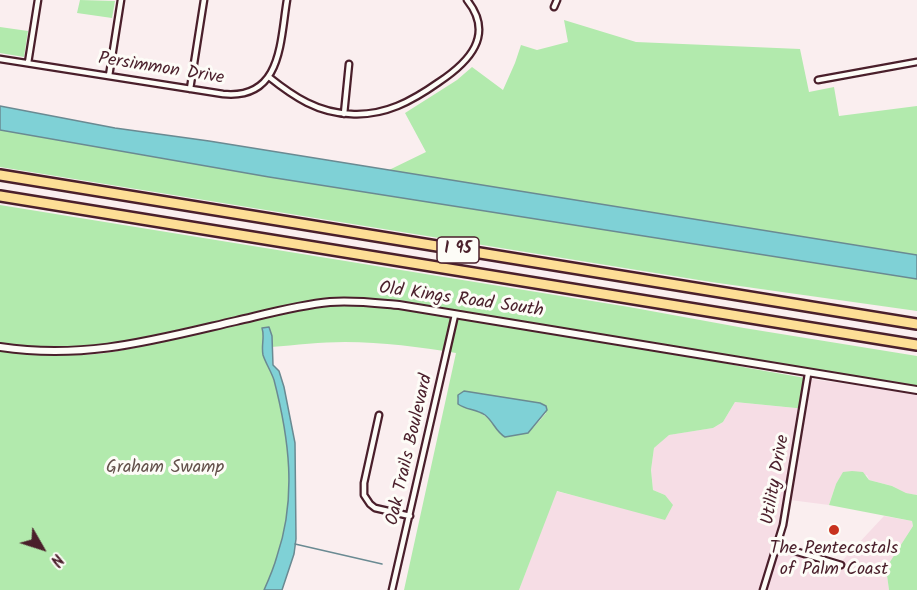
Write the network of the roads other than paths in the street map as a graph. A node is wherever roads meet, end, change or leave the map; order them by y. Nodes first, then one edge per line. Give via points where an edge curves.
1 (38, 0) edge
2 (121, 0) edge
3 (204, 0) edge
4 (287, 0) edge
5 (467, 0) edge
6 (557, 0) edge
7 (554, 7) dead end
8 (0, 59) edge
9 (917, 62) edge
10 (28, 63) junction
11 (349, 64) dead end
12 (109, 76) junction
13 (269, 77) junction
14 (818, 80) dead end
15 (190, 89) junction
16 (344, 114) junction
17 (0, 175) edge
18 (0, 196) edge
19 (455, 315) junction
20 (917, 324) edge
21 (917, 345) edge
22 (0, 347) edge
23 (808, 374) junction
24 (917, 390) edge
25 (379, 415) dead end
26 (410, 516) junction
27 (778, 546) junction
28 (841, 565) dead end
29 (392, 590) edge
30 (763, 590) edge

1 - 10 street
2 - 12 street
3 - 15 street
4 - 13 street via 277,59
5 - 16 street via 477,18 478,33 463,65 405,104 374,113
6 - 7 street
8 - 10 street, Persimmon Drive
9 - 14 street
10 - 12 street, Persimmon Drive
11 - 16 street
12 - 15 street, Persimmon Drive
13 - 15 street, Persimmon Drive via 257,88 240,94
13 - 16 street via 306,103
17 - 20 highway, I 95
18 - 21 highway, I 95
19 - 22 street, Old Kings Road South via 399,305 329,302 102,350 51,352
19 - 23 street, Old Kings Road South
19 - 26 street, Oak Trails Boulevard
23 - 24 street, Old Kings Road South
23 - 27 street, Utility Drive
25 - 26 street via 364,495 375,508
26 - 29 street, Oak Trails Boulevard
27 - 28 street
27 - 30 street, Utility Drive

